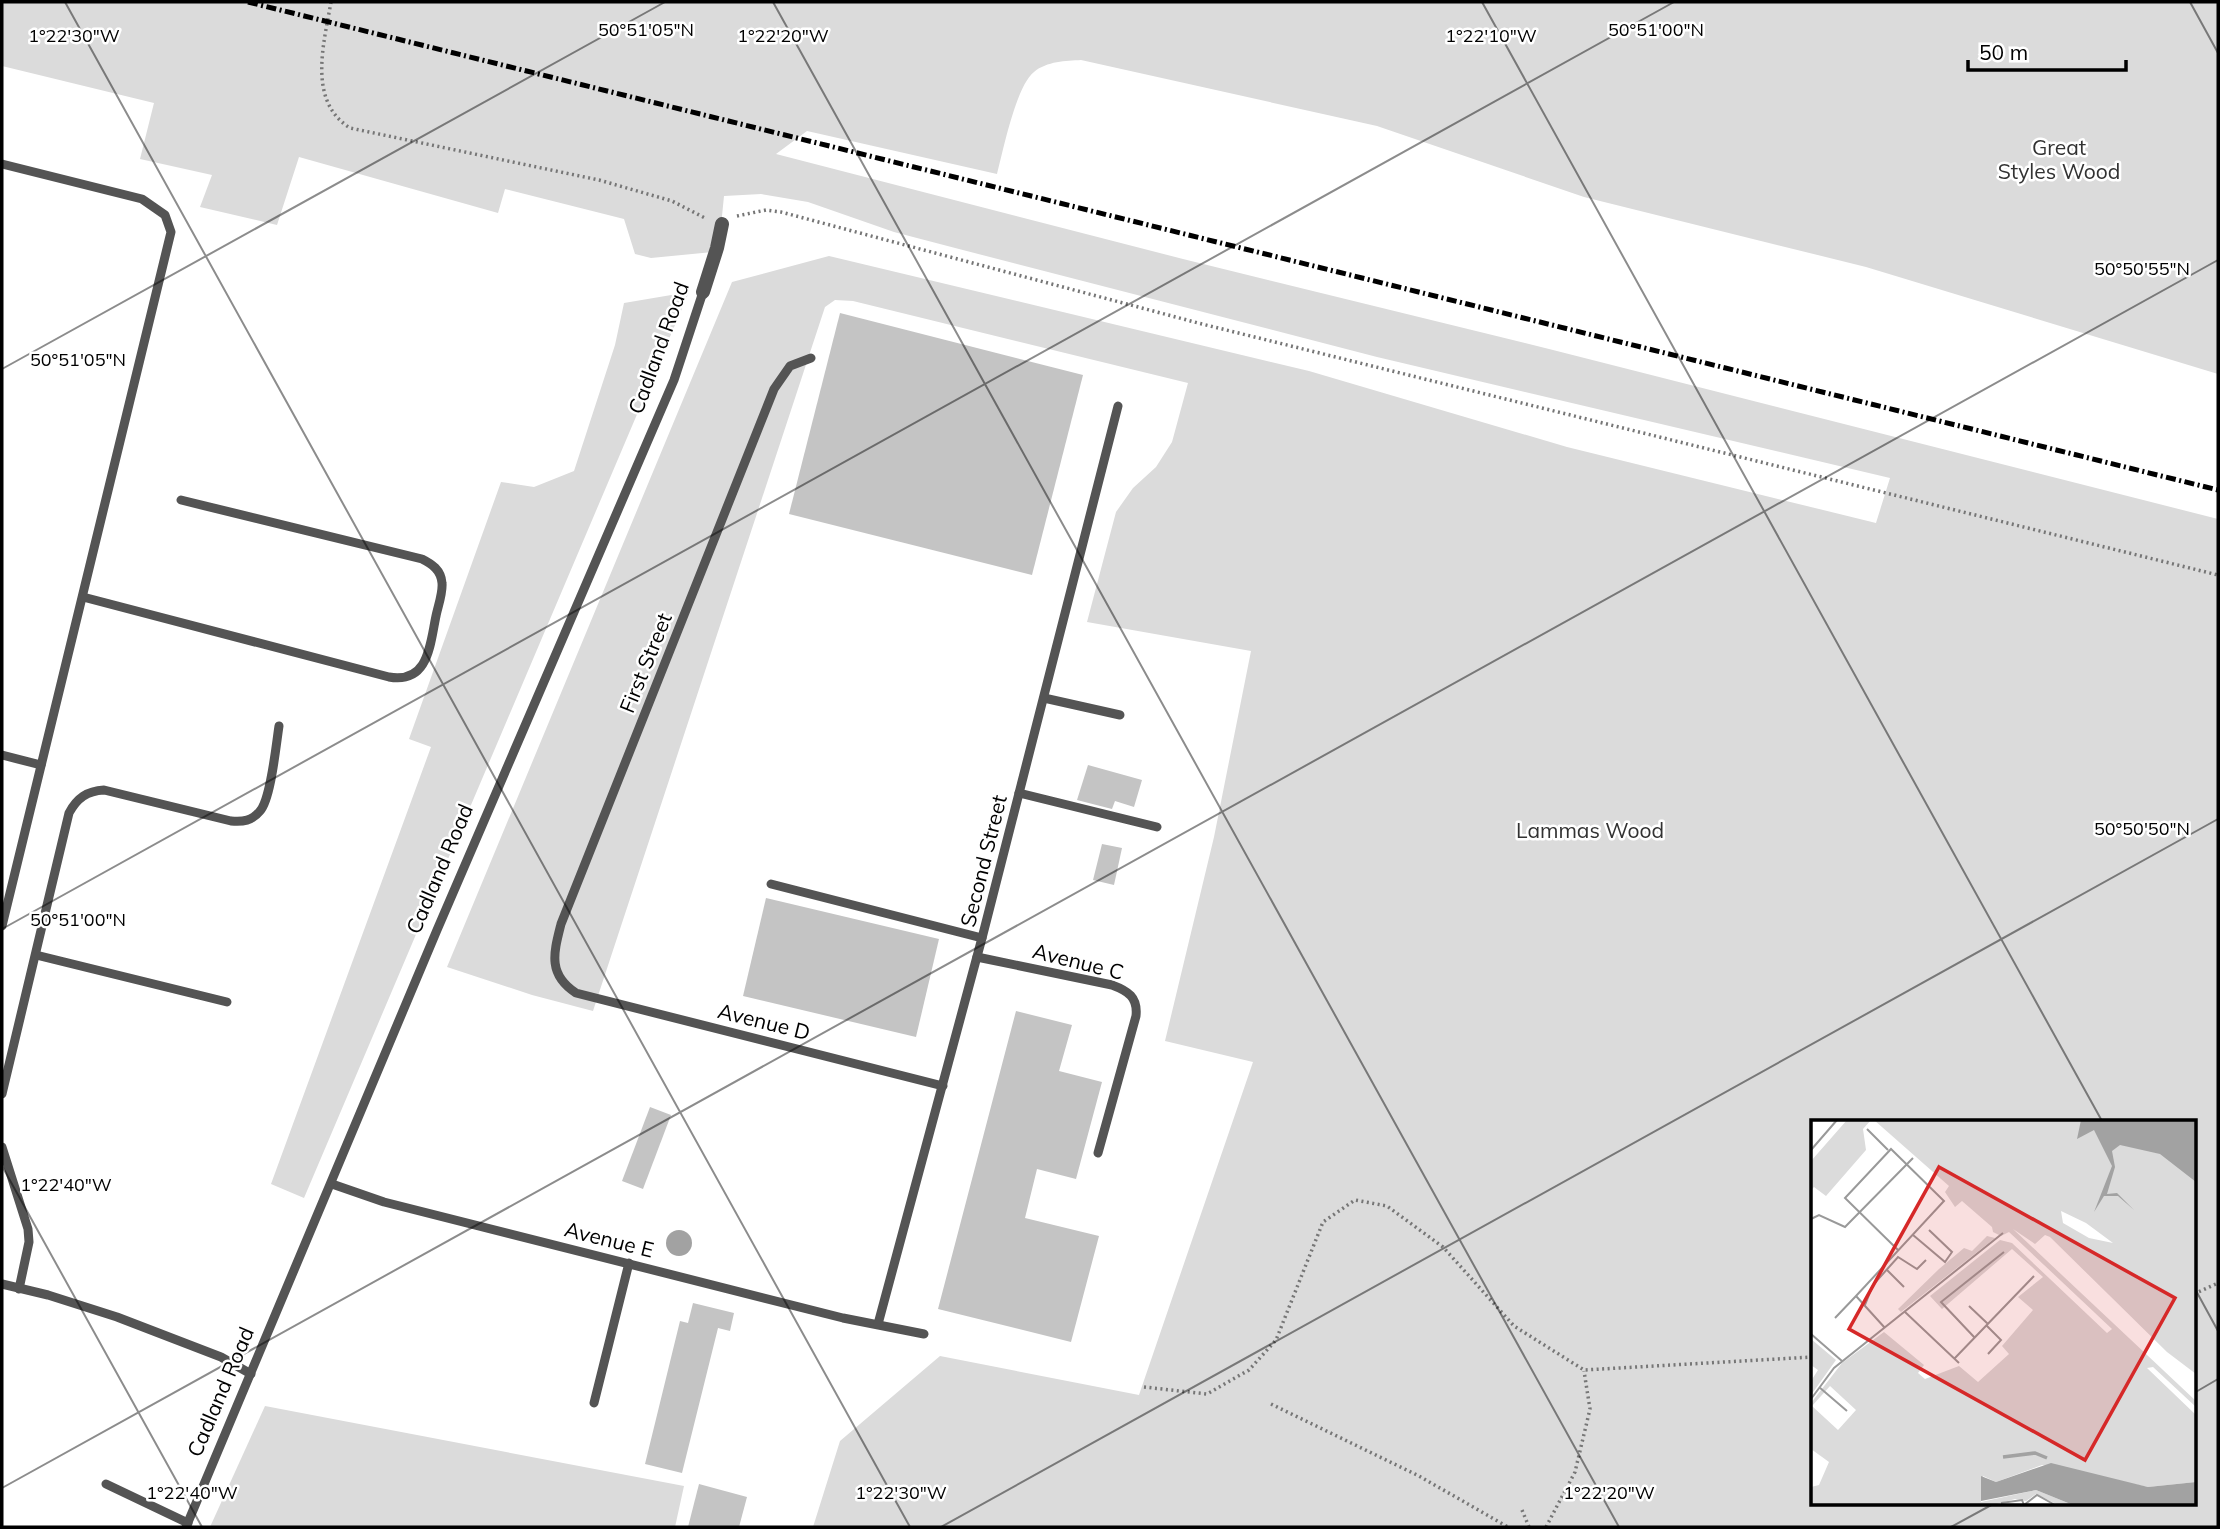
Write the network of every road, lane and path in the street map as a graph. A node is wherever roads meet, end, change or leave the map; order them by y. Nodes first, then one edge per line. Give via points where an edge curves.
1 (331, 2) edge
2 (2, 164) edge
3 (722, 224) junction
4 (703, 292) joint
5 (811, 358) dead end
6 (1118, 406) dead end
7 (181, 500) dead end
8 (2218, 575) edge
9 (83, 597) junction
10 (1044, 698) junction
11 (1120, 715) dead end
12 (279, 726) dead end
13 (2, 755) edge
14 (41, 765) junction
15 (1019, 793) junction
16 (1157, 827) dead end
17 (771, 884) dead end
18 (2, 926) edge
19 (982, 938) junction
20 (36, 955) junction
21 (977, 957) junction
22 (576, 992) joint
23 (227, 1002) dead end
24 (943, 1086) junction
25 (2, 1094) edge
26 (2, 1147) edge
27 (1098, 1153) dead end
28 (332, 1184) junction
29 (629, 1264) junction
30 (2218, 1283) edge
31 (2, 1284) edge
32 (19, 1289) junction
33 (2196, 1292) edge
34 (878, 1324) junction
35 (924, 1334) dead end
36 (1811, 1356) edge
37 (1584, 1370) junction
38 (251, 1374) junction
39 (1144, 1387) dead end
40 (594, 1403) dead end
41 (1271, 1404) dead end
42 (106, 1484) dead end
43 (1522, 1510) dead end
44 (187, 1525) edge
45 (1508, 1527) edge
46 (1529, 1527) edge
47 (1546, 1527) edge

1 - 3 path via 322,80 339,121 350,128 599,180 672,201
2 - 9 lane via 142,198 170,224 170,241
3 - 4 street, Cadland Road
3 - 8 path via 750,211 781,212 1202,324
4 - 28 lane, Cadland Road via 674,380
5 - 22 lane, First Street via 790,366 774,389 561,924 553,955 555,966 567,987
6 - 10 lane, Second Street
7 - 9 lane via 431,564 440,575 442,590 426,660 415,673 397,679
9 - 14 lane
10 - 11 lane
10 - 15 lane, Second Street
12 - 20 lane via 265,804 242,822 104,790 79,798 69,813
13 - 14 lane
14 - 18 lane
15 - 16 lane
15 - 19 lane, Second Street
17 - 19 lane
19 - 21 lane, Second Street
20 - 23 lane
20 - 25 lane
21 - 24 lane, Second Street
21 - 27 lane, Avenue C via 1112,985 1135,1000 1136,1016
22 - 24 lane, Avenue D
24 - 34 lane, Second Street
26 - 32 lane via 28,1229
28 - 29 lane, Avenue E via 384,1202
28 - 38 lane, Cadland Road
29 - 34 lane, Avenue E
29 - 40 lane
30 - 33 path
31 - 32 lane
32 - 38 lane via 85,1306 221,1357
34 - 35 lane, Avenue E
36 - 37 path
37 - 39 path via 1514,1326 1443,1247 1387,1206 1355,1200 1322,1222 1276,1340 1249,1370 1207,1394
37 - 47 path via 1591,1409 1575,1472
38 - 44 lane, Cadland Road
41 - 45 path via 1419,1476
42 - 44 lane
43 - 46 path

